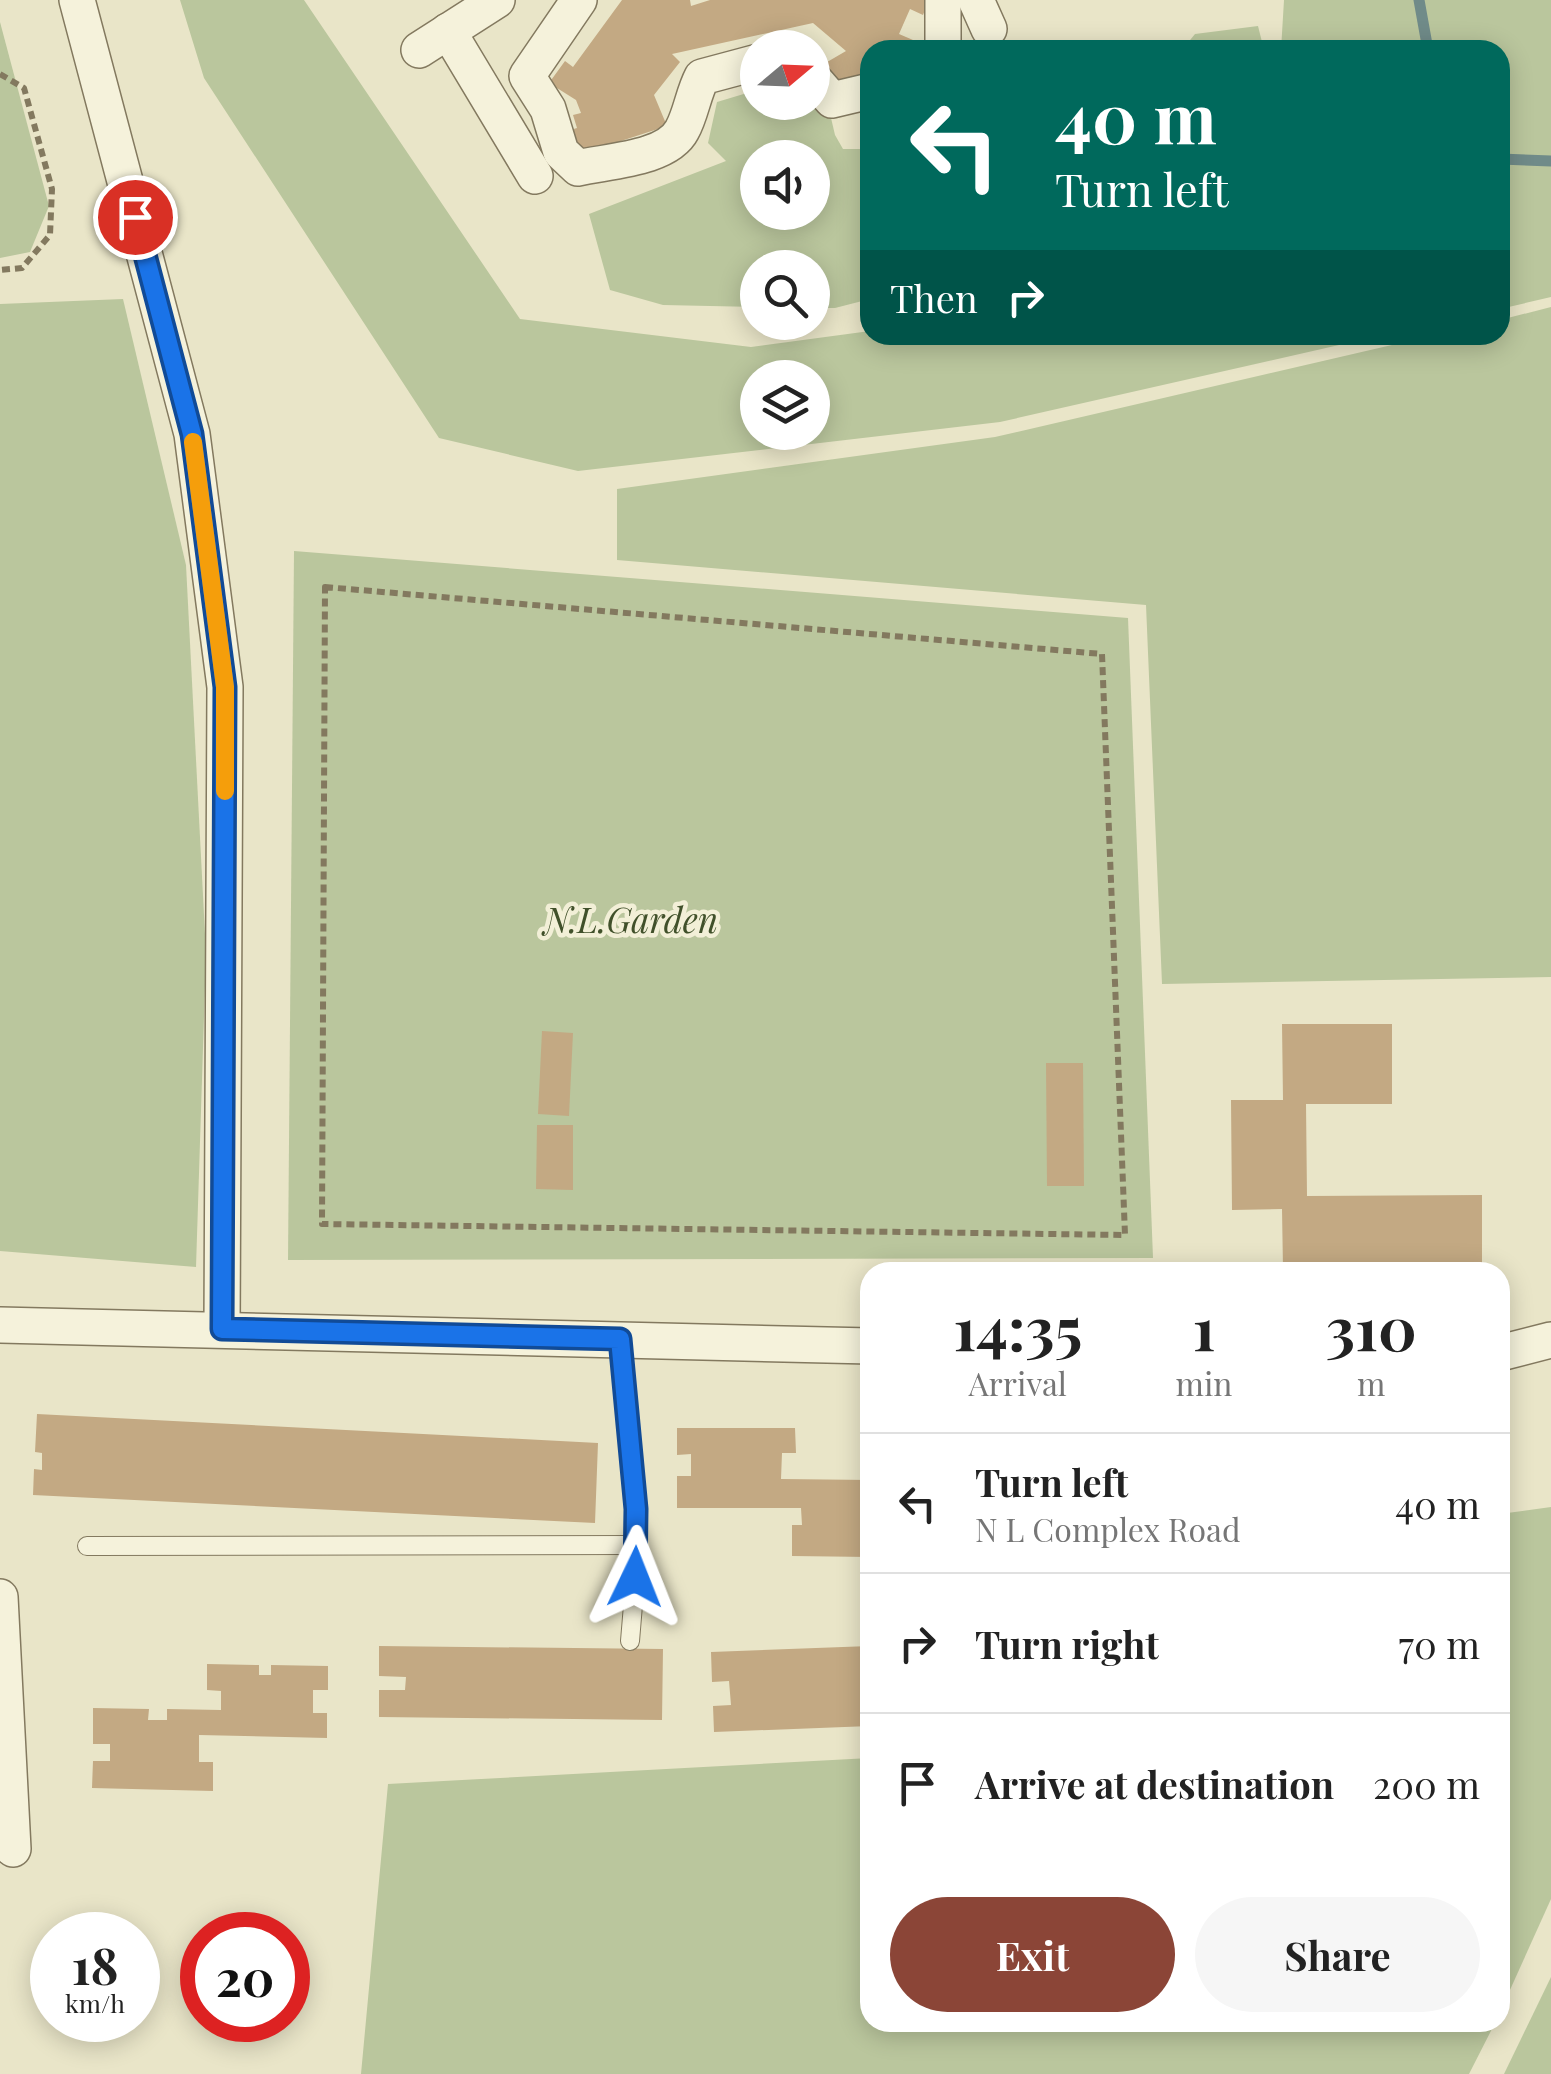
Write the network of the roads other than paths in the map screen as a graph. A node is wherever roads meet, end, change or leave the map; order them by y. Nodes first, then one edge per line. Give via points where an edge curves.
1 (78, 0) edge
2 (498, 0) edge
3 (579, 0) edge
4 (943, 0) edge
5 (943, 40) edge
6 (740, 67) edge
7 (860, 93) edge
8 (830, 98) edge
9 (535, 176) dead end
10 (0, 1325) edge
11 (222, 1329) junction
12 (620, 1339) junction
13 (1551, 1340) edge
14 (860, 1346) edge
15 (1510, 1350) edge
16 (638, 1544) junction
17 (87, 1546) dead end
18 (0, 1597) edge
19 (630, 1641) dead end
20 (13, 1849) dead end

1 - 11 street via 192,434 225,687
2 - 9 street via 434,41
3 - 6 street via 527,76 548,109 562,152 578,168 666,147 682,130 702,77
4 - 5 street
7 - 8 street
10 - 11 street
11 - 12 street
12 - 14 street
12 - 16 lane
13 - 15 street
16 - 17 lane
16 - 19 lane
18 - 20 street

